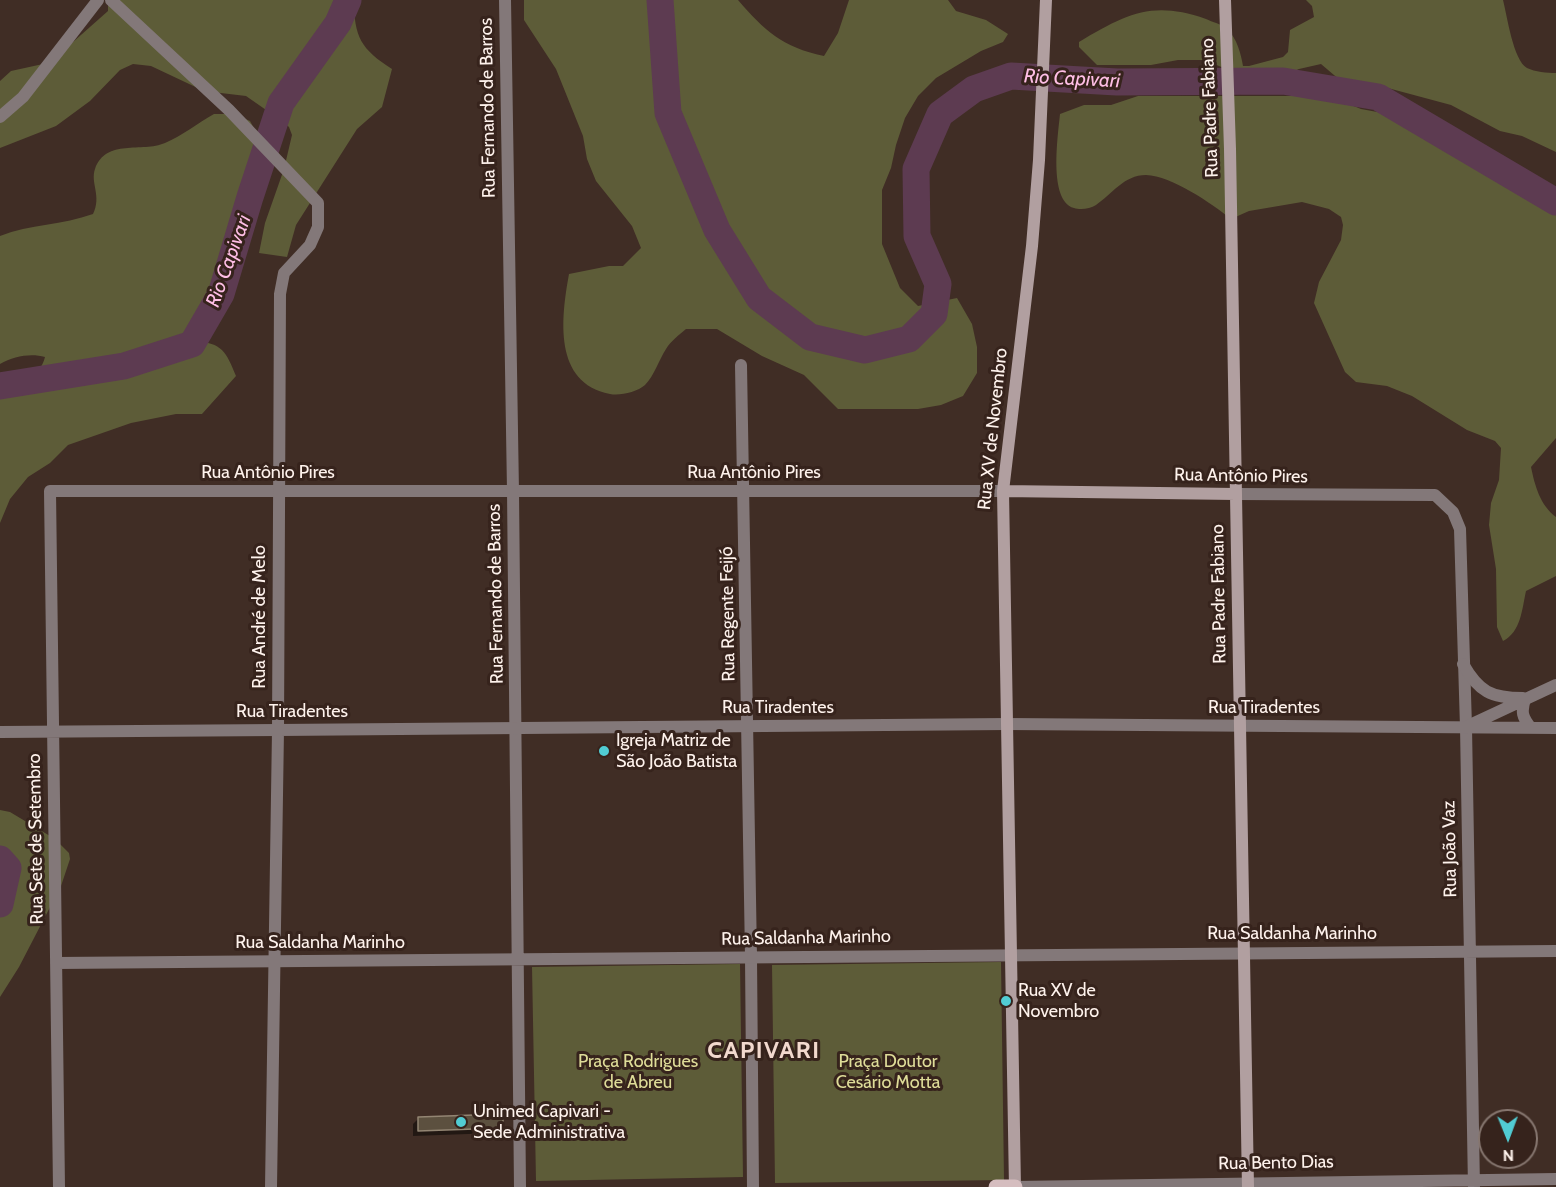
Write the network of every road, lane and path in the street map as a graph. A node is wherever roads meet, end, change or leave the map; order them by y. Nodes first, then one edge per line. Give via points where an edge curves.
1 (98, 0) edge
2 (111, 0) edge
3 (505, 0) edge
4 (1046, 0) edge
5 (1225, 0) edge
6 (0, 117) edge
7 (741, 365) dead end
8 (50, 491) joint
9 (279, 491) junction
10 (513, 491) junction
11 (744, 491) junction
12 (1003, 491) junction
13 (1236, 494) junction
14 (1453, 512) joint
15 (1463, 664) junction
16 (1556, 685) edge
17 (1526, 699) junction
18 (1007, 724) junction
19 (747, 726) junction
20 (1240, 726) junction
21 (1466, 727) junction
22 (515, 728) junction
23 (1531, 728) junction
24 (1556, 728) edge
25 (278, 730) junction
26 (53, 731) junction
27 (0, 732) edge
28 (1470, 951) junction
29 (1556, 951) edge
30 (1244, 952) junction
31 (1011, 954) junction
32 (751, 957) junction
33 (518, 959) junction
34 (274, 961) junction
35 (56, 963) junction
36 (1556, 1179) edge
37 (1474, 1184) edge
38 (1248, 1185) edge
39 (59, 1187) edge
40 (271, 1187) edge
41 (520, 1187) edge
42 (753, 1187) edge
43 (996, 1187) edge
44 (1016, 1187) edge

1 - 6 street via 23,97
2 - 9 street, Rua André de Melo via 229,110 318,203 318,227 310,245 284,273 280,294
3 - 10 street, Rua Fernando de Barros
4 - 12 main road, Rua XV de Novembro via 1032,246
5 - 13 main road, Rua Padre Fabiano
7 - 11 street, Rua Regente Feijó
8 - 9 street, Rua Antônio Pires
8 - 26 street, Rua Sete de Setembro
9 - 10 street, Rua Antônio Pires
9 - 25 street, Rua André de Melo
10 - 11 street, Rua Antônio Pires
10 - 22 street, Rua Fernando de Barros
11 - 12 street, Rua Antônio Pires
11 - 19 street, Rua Regente Feijó
12 - 13 main road, Rua Antônio Pires
12 - 18 main road, Rua XV de Novembro
13 - 14 street, Rua Antônio Pires via 1435,495
13 - 20 main road, Rua Padre Fabiano
14 - 15 street, Rua João Vaz via 1460,529
15 - 17 street via 1484,692
15 - 21 street, Rua João Vaz
16 - 17 street
17 - 21 street
17 - 23 street via 1522,711
18 - 19 street, Rua Tiradentes
18 - 20 street, Rua Tiradentes
18 - 31 main road, Rua XV de Novembro
19 - 22 street, Rua Tiradentes
19 - 32 street, Rua Regente Feijó
20 - 21 street, Rua Tiradentes
20 - 30 main road, Rua Padre Fabiano
21 - 23 street, Rua Tiradentes
21 - 28 street, Rua João Vaz
22 - 25 street, Rua Tiradentes
22 - 33 street, Rua Fernando de Barros
23 - 24 street, Rua Tiradentes
25 - 26 street, Rua Tiradentes
25 - 34 street, Rua André de Melo
26 - 27 street, Rua Tiradentes
26 - 35 street, Rua Sete de Setembro
28 - 29 street, Rua Saldanha Marinho
28 - 30 street, Rua Saldanha Marinho
28 - 37 street, Rua João Vaz
30 - 31 street, Rua Saldanha Marinho
30 - 38 main road, Rua Padre Fabiano
31 - 32 street, Rua Saldanha Marinho
31 - 44 main road, Rua XV de Novembro
32 - 33 street, Rua Saldanha Marinho
32 - 42 street, Rua Regente Feijó
33 - 34 street, Rua Saldanha Marinho
33 - 41 street, Rua Fernando de Barros
34 - 35 street, Rua Saldanha Marinho
34 - 40 street, Rua André de Melo
35 - 39 street, Rua Sete de Setembro
36 - 37 street, Rua Bento Dias
37 - 38 street, Rua Bento Dias
38 - 44 street, Rua Bento Dias
43 - 44 main road, Rua Bento Dias

